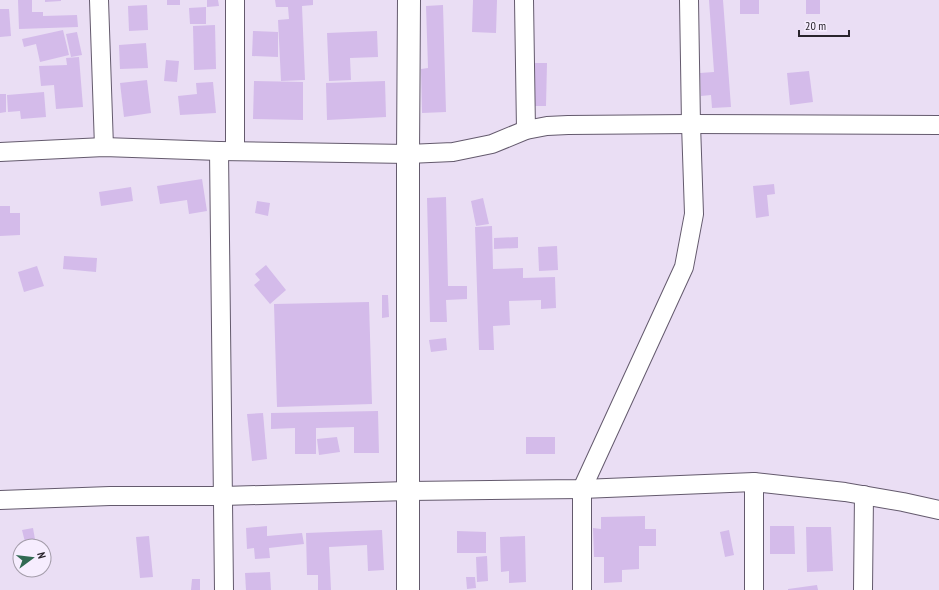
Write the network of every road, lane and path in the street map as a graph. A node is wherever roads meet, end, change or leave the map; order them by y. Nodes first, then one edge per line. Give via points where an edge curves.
1 (99, 0) edge
2 (235, 0) edge
3 (409, 0) edge
4 (524, 0) edge
5 (689, 0) edge
6 (691, 124) junction
7 (939, 125) edge
8 (526, 130) junction
9 (104, 147) junction
10 (227, 151) junction
11 (0, 152) edge
12 (408, 154) junction
13 (754, 482) junction
14 (582, 489) junction
15 (409, 491) junction
16 (222, 496) junction
17 (864, 496) junction
18 (0, 500) edge
19 (939, 510) edge
20 (224, 590) edge
21 (408, 590) edge
22 (582, 590) edge
23 (754, 590) edge
24 (863, 590) edge

1 - 9 street
2 - 10 street
3 - 12 street
4 - 8 street
5 - 6 street
6 - 7 street
6 - 8 street via 568,125
6 - 14 street via 694,214 684,267
8 - 12 street via 492,144 453,152
9 - 10 street
9 - 11 street
10 - 12 street
10 - 16 street
12 - 15 street
13 - 14 street
13 - 17 street
13 - 23 street
14 - 15 street
14 - 22 street
15 - 16 street
15 - 21 street
16 - 18 street via 110,496
16 - 20 street
17 - 19 street
17 - 24 street

